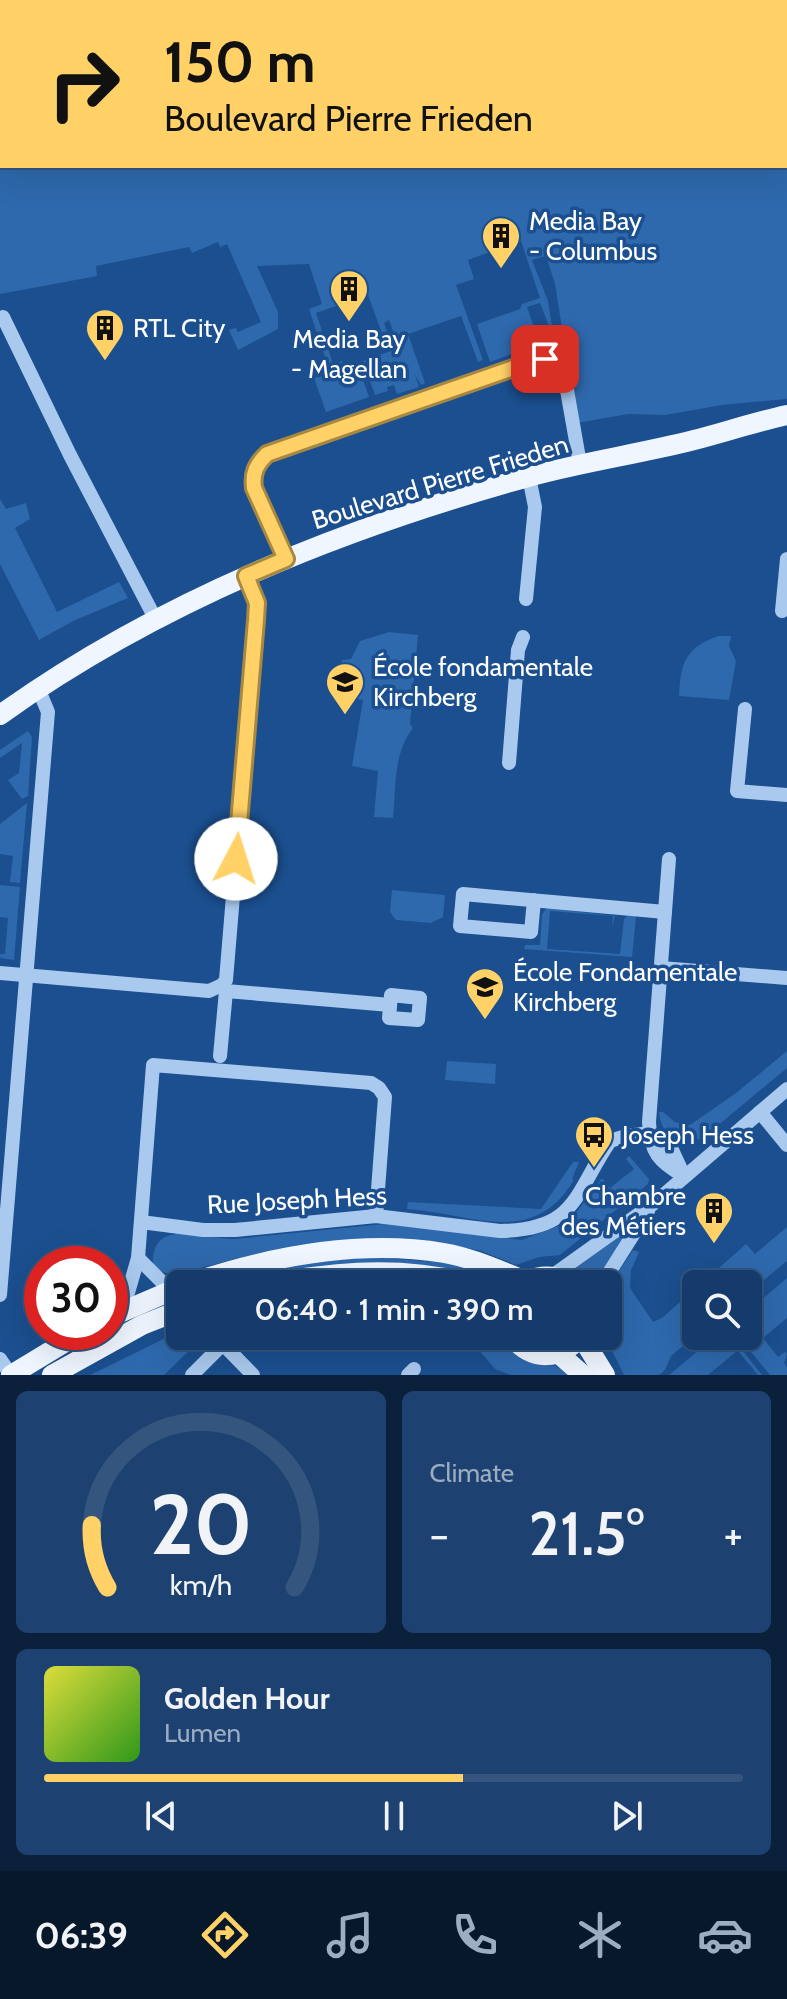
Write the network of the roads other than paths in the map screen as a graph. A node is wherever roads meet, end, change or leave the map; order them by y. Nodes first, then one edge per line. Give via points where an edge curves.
1 (3, 317) dead end
2 (787, 415) edge
3 (580, 464) junction
4 (529, 477) junction
5 (286, 559) junction
6 (787, 559) edge
7 (246, 576) junction
8 (526, 599) dead end
9 (782, 611) dead end
10 (156, 620) junction
11 (523, 637) dead end
12 (38, 688) junction
13 (745, 709) dead end
14 (0, 715) edge
15 (509, 763) dead end
16 (787, 795) edge
17 (669, 859) dead end
18 (534, 900) junction
19 (665, 912) junction
20 (661, 968) junction
21 (0, 973) edge
22 (27, 975) junction
23 (787, 978) edge
24 (224, 988) junction
25 (390, 1005) dead end
26 (220, 1056) dead end
27 (787, 1089) edge
28 (760, 1112) junction
29 (7, 1128) edge
30 (650, 1133) junction
31 (787, 1145) edge
32 (684, 1176) junction
33 (653, 1204) junction
34 (376, 1216) junction
35 (141, 1222) junction
36 (138, 1258) junction
37 (1, 1265) edge
38 (236, 1270) edge
39 (495, 1270) edge
40 (573, 1270) edge
41 (611, 1270) edge
42 (166, 1278) edge
43 (128, 1283) edge
44 (166, 1293) edge
45 (0, 1295) edge
46 (128, 1309) edge
47 (166, 1316) edge
48 (52, 1350) edge
49 (211, 1350) edge
50 (229, 1350) edge
51 (526, 1350) edge
52 (568, 1350) edge
53 (590, 1350) edge
54 (559, 1354) junction
55 (0, 1359) edge
56 (11, 1375) edge
57 (52, 1375) edge
58 (192, 1375) edge
59 (253, 1375) edge
60 (583, 1375) edge
61 (605, 1375) edge

1 - 10 street
2 - 3 main road, Boulevard Pierre Frieden
3 - 4 main road, Boulevard Pierre Frieden
3 - 5 street via 564,373 554,361 533,361 267,454 254,471 254,488
4 - 5 main road, Boulevard Pierre Frieden via 433,505
4 - 8 street via 535,507
5 - 7 main road, Boulevard Pierre Frieden
6 - 9 street
7 - 10 main road, Boulevard Pierre Frieden
7 - 24 street via 257,603
10 - 12 main road, Boulevard Pierre Frieden
11 - 15 street
12 - 14 main road, Boulevard Pierre Frieden
12 - 22 street via 48,712
13 - 16 street via 737,791
17 - 19 street
18 - 18 street via 463,894 460,926 531,932
18 - 19 street
19 - 20 street
20 - 23 street
20 - 30 street
21 - 22 street
22 - 24 street
22 - 29 street
24 - 25 street
24 - 26 street
27 - 28 street
28 - 31 street
28 - 32 street
29 - 37 street
30 - 32 street via 659,1160
30 - 34 street, Rue Joseph Hess via 610,1141 575,1204 540,1227 500,1231
32 - 33 street
33 - 40 street
33 - 41 street
34 - 35 street, Rue Joseph Hess via 235,1230
34 - 35 street via 385,1097 379,1088 371,1083 153,1065
35 - 36 street
36 - 42 street
36 - 43 street
37 - 45 street
38 - 39 main road via 363,1250 443,1253
44 - 46 main road
47 - 57 main road
48 - 56 main road
49 - 58 street
50 - 59 street
51 - 54 main road
52 - 54 main road
53 - 61 main road
54 - 60 main road
55 - 56 street

